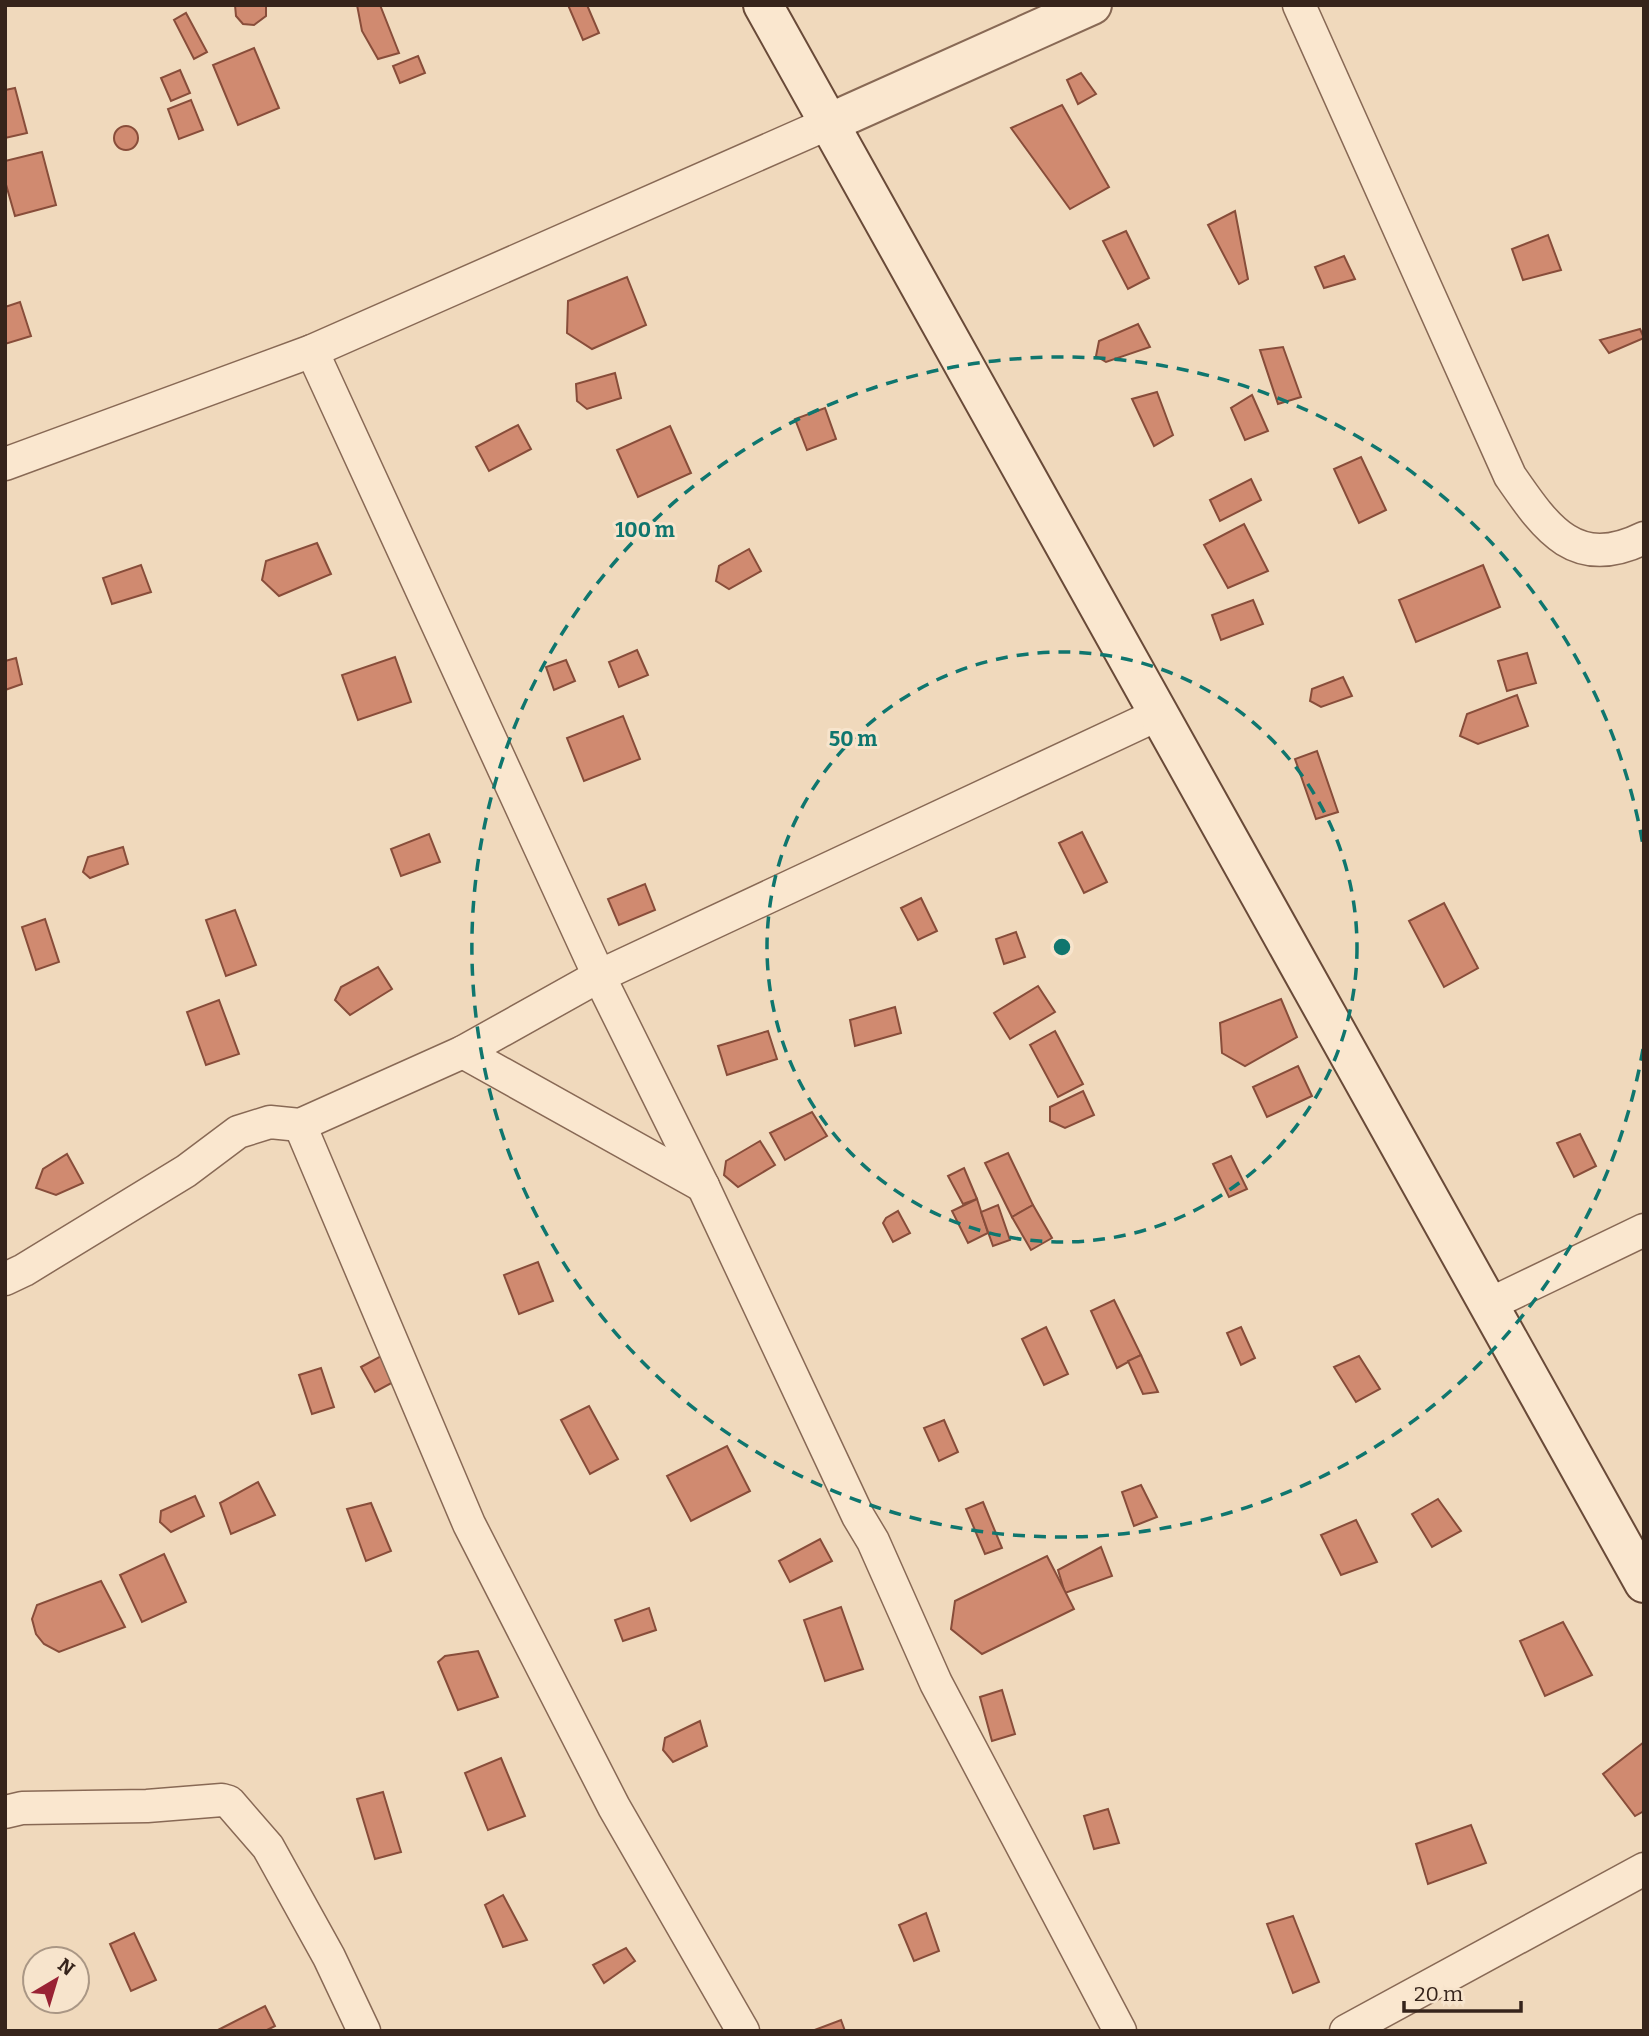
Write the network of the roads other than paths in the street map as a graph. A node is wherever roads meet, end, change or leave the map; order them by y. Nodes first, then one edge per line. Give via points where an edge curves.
1 (762, 5) edge
2 (1092, 5) edge
3 (1299, 5) edge
4 (829, 123) junction
5 (312, 351) junction
6 (5, 464) edge
7 (1644, 538) edge
8 (1159, 714) junction
9 (599, 976) junction
10 (463, 1052) junction
11 (300, 1125) junction
12 (703, 1186) junction
13 (1644, 1230) edge
14 (5, 1279) edge
15 (1488, 1305) junction
16 (1644, 1583) edge
17 (5, 1812) edge
18 (1644, 1869) edge
19 (365, 2031) edge
20 (743, 2031) edge
21 (1121, 2031) edge
22 (1346, 2031) edge

1 - 4 main road
2 - 4 main road
3 - 7 street via 1510,476 1537,515 1570,544 1595,551 1622,549
4 - 5 street
4 - 8 main road
5 - 6 street
5 - 9 street
8 - 9 street
8 - 15 main road
9 - 10 street
9 - 12 street
10 - 11 street
10 - 12 street
11 - 14 street via 270,1122 238,1132 186,1171
11 - 20 street via 469,1524 614,1807
12 - 21 street via 936,1683
13 - 15 street
15 - 16 main road
17 - 19 street via 229,1802 268,1847
18 - 22 street

